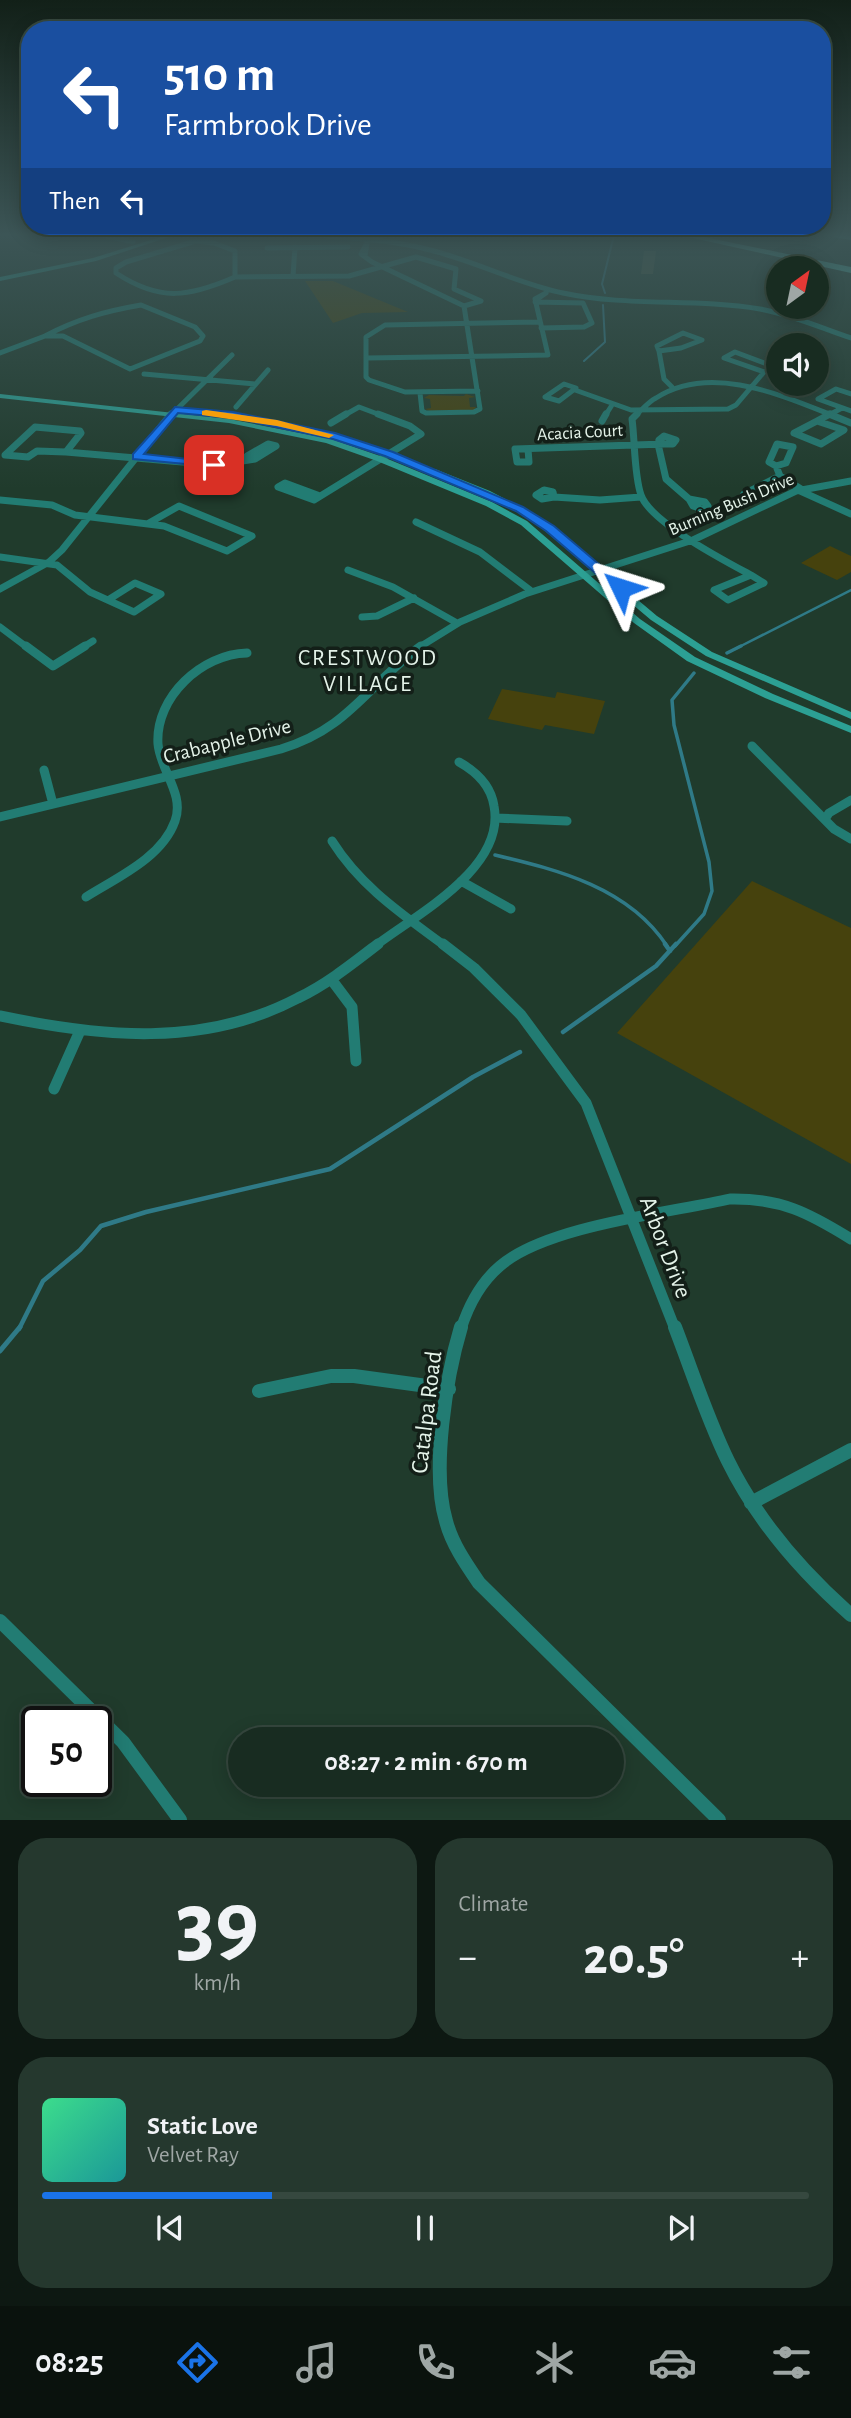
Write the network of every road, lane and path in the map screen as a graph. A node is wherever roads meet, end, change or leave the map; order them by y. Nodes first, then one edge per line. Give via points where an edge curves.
1 (77, 320) edge
2 (180, 320) edge
3 (466, 320) edge
4 (540, 320) edge
5 (591, 320) edge
6 (798, 320) edge
7 (466, 323) junction
8 (541, 325) junction
9 (45, 336) junction
10 (851, 338) edge
11 (659, 352) junction
12 (0, 353) edge
13 (232, 355) dead end
14 (472, 357) junction
15 (367, 358) junction
16 (268, 370) dead end
17 (764, 372) junction
18 (144, 374) dead end
19 (203, 380) junction
20 (255, 384) junction
21 (672, 387) junction
22 (751, 387) junction
23 (0, 389) edge
24 (575, 390) dead end
25 (478, 391) junction
26 (421, 393) junction
27 (851, 394) edge
28 (0, 396) edge
29 (612, 405) junction
30 (236, 407) dead end
31 (842, 408) junction
32 (639, 411) junction
33 (851, 411) edge
34 (174, 413) junction
35 (830, 415) junction
36 (602, 421) dead end
37 (817, 421) junction
38 (851, 422) edge
39 (331, 423) dead end
40 (633, 444) junction
41 (528, 449) dead end
42 (66, 452) junction
43 (389, 454) junction
44 (137, 456) junction
45 (247, 459) dead end
46 (380, 459) junction
47 (776, 466) dead end
48 (780, 476) junction
49 (851, 481) edge
50 (800, 490) junction
51 (744, 494) dead end
52 (320, 496) junction
53 (554, 497) dead end
54 (641, 497) junction
55 (689, 499) dead end
56 (0, 500) edge
57 (851, 514) edge
58 (89, 516) junction
59 (416, 522) dead end
60 (149, 523) junction
61 (694, 540) junction
62 (0, 557) edge
63 (49, 562) junction
64 (598, 569) junction
65 (348, 570) dead end
66 (584, 573) junction
67 (751, 575) junction
68 (0, 589) edge
69 (530, 590) junction
70 (414, 598) junction
71 (108, 600) junction
72 (362, 617) dead end
73 (457, 623) junction
74 (0, 627) edge
75 (93, 641) dead end
76 (247, 653) dead end
77 (851, 716) edge
78 (851, 730) edge
79 (752, 746) dead end
80 (459, 762) dead end
81 (44, 770) dead end
82 (169, 776) junction
83 (851, 800) edge
84 (54, 804) junction
85 (0, 817) edge
86 (495, 818) junction
87 (825, 820) junction
88 (567, 821) dead end
89 (851, 839) edge
90 (332, 841) dead end
91 (461, 881) junction
92 (86, 897) dead end
93 (511, 909) dead end
94 (409, 920) junction
95 (331, 979) junction
96 (0, 1016) edge
97 (79, 1033) junction
98 (356, 1061) dead end
99 (54, 1089) dead end
100 (634, 1220) junction
101 (851, 1239) edge
102 (449, 1389) junction
103 (259, 1391) dead end
104 (851, 1450) edge
105 (751, 1503) junction
106 (851, 1615) edge
107 (0, 1621) edge
108 (180, 1819) edge
109 (719, 1819) edge

1 - 9 street
2 - 9 street via 203,336 194,345 130,369 64,336
3 - 7 street
4 - 8 street
5 - 8 street via 584,327
6 - 10 street
7 - 8 street
7 - 14 street
7 - 15 street via 382,326 366,337
8 - 14 street via 548,355
9 - 12 street
11 - 11 street via 681,348 702,340 683,333 657,346
11 - 21 street via 664,379
13 - 19 street
14 - 15 street
14 - 25 street
15 - 26 street via 369,380
16 - 20 street
17 - 17 street via 775,367 736,352 724,358
17 - 22 street
18 - 19 street
19 - 20 street
19 - 34 street
20 - 30 street
21 - 22 street via 715,383
21 - 32 street
22 - 32 street via 728,409
22 - 35 street
23 - 34 main road
24 - 29 street
25 - 26 street
25 - 26 street via 478,411 431,414 422,411
27 - 31 street via 836,389 818,399
28 - 34 main road
29 - 32 street
29 - 36 street
31 - 33 street
31 - 35 street
32 - 40 street via 630,423
34 - 43 main road via 277,423
34 - 44 street
34 - 46 main road via 281,430
35 - 37 street
35 - 38 street
37 - 37 street via 794,433 821,444 844,430
39 - 43 street via 359,407 420,432
40 - 41 street, Acacia Court
40 - 54 street
40 - 55 street, Acacia Court via 661,444 666,479
42 - 42 street via 80,431 35,427 5,455
42 - 44 street
43 - 46 street
43 - 64 main road via 520,509
44 - 45 street via 214,465
44 - 58 street
46 - 52 street
46 - 66 main road via 508,513
47 - 48 street
48 - 50 street
48 - 51 street
49 - 50 street, Burning Bush Drive
50 - 57 street
50 - 61 street, Burning Bush Drive
52 - 52 street via 314,500 278,487 285,482
53 - 54 street
54 - 61 street
56 - 58 street via 52,505
58 - 60 street
58 - 63 street
59 - 69 street via 473,547
60 - 60 street via 227,551 252,536 179,506
61 - 64 street, Burning Bush Drive
61 - 67 street
62 - 63 street
63 - 68 street
63 - 71 street via 64,568 75,583
64 - 66 street, Burning Bush Drive
64 - 77 main road via 654,618 700,649
65 - 70 street
66 - 69 street, Crabapple Drive
66 - 78 main road via 638,621 691,659
67 - 67 street via 731,583 714,590 728,600 764,583
69 - 73 street, Crabapple Drive
70 - 72 street via 377,616
70 - 73 street
71 - 71 street via 134,612 161,594 135,583
73 - 82 street, Crabapple Drive via 408,656 341,719 312,738
74 - 75 street via 53,666
76 - 82 street via 215,660 190,676 169,699 157,732
79 - 87 street
80 - 86 street via 483,778 495,803
81 - 84 street
82 - 84 street, Crabapple Drive
82 - 92 street via 177,799 169,834 141,861
83 - 87 street
84 - 85 street, Crabapple Drive
86 - 88 street
86 - 91 street via 487,852
87 - 89 street
90 - 94 street, Arbor Drive via 350,871
91 - 93 street
91 - 94 street
94 - 95 street
94 - 100 street, Arbor Drive via 472,967 518,1011 554,1055 586,1103
95 - 97 street via 265,1012 194,1031 143,1036
95 - 98 street via 352,1007
96 - 97 street
97 - 99 street
100 - 101 street, Catalpa Road via 730,1199 770,1199 813,1216
100 - 102 street, Catalpa Road via 554,1236 494,1272 464,1318
100 - 105 street, Arbor Drive via 728,1461
102 - 103 street via 331,1376
102 - 109 street, Catalpa Road via 439,1484 444,1519 457,1554 479,1583
104 - 105 street
105 - 106 street, Arbor Drive via 818,1587
107 - 108 street via 122,1742

